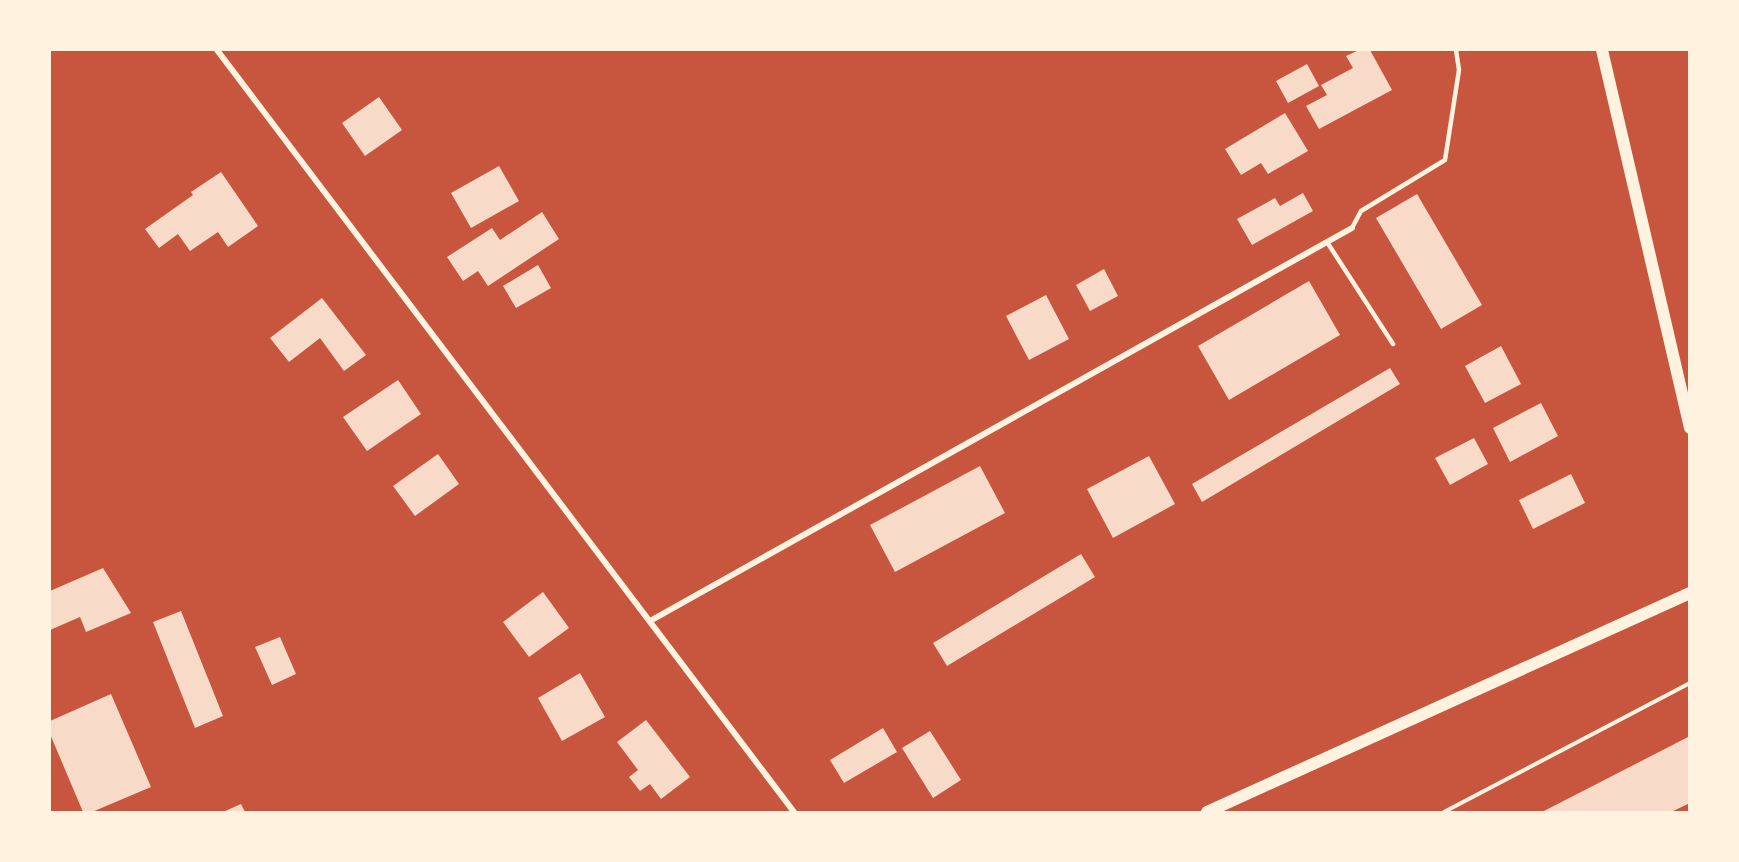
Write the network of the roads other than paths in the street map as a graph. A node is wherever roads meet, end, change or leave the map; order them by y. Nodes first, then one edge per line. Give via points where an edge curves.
1 (217, 50) edge
2 (1456, 50) edge
3 (1602, 50) edge
4 (1352, 228) joint
5 (1327, 242) junction
6 (1392, 344) dead end
7 (1689, 428) edge
8 (1689, 592) edge
9 (650, 621) junction
10 (795, 813) edge
11 (1207, 813) edge

1 - 9 street
2 - 4 lane via 1459,70 1445,160 1361,211
3 - 7 main road
4 - 5 street
5 - 6 lane
5 - 9 street
8 - 11 main road
9 - 10 street

